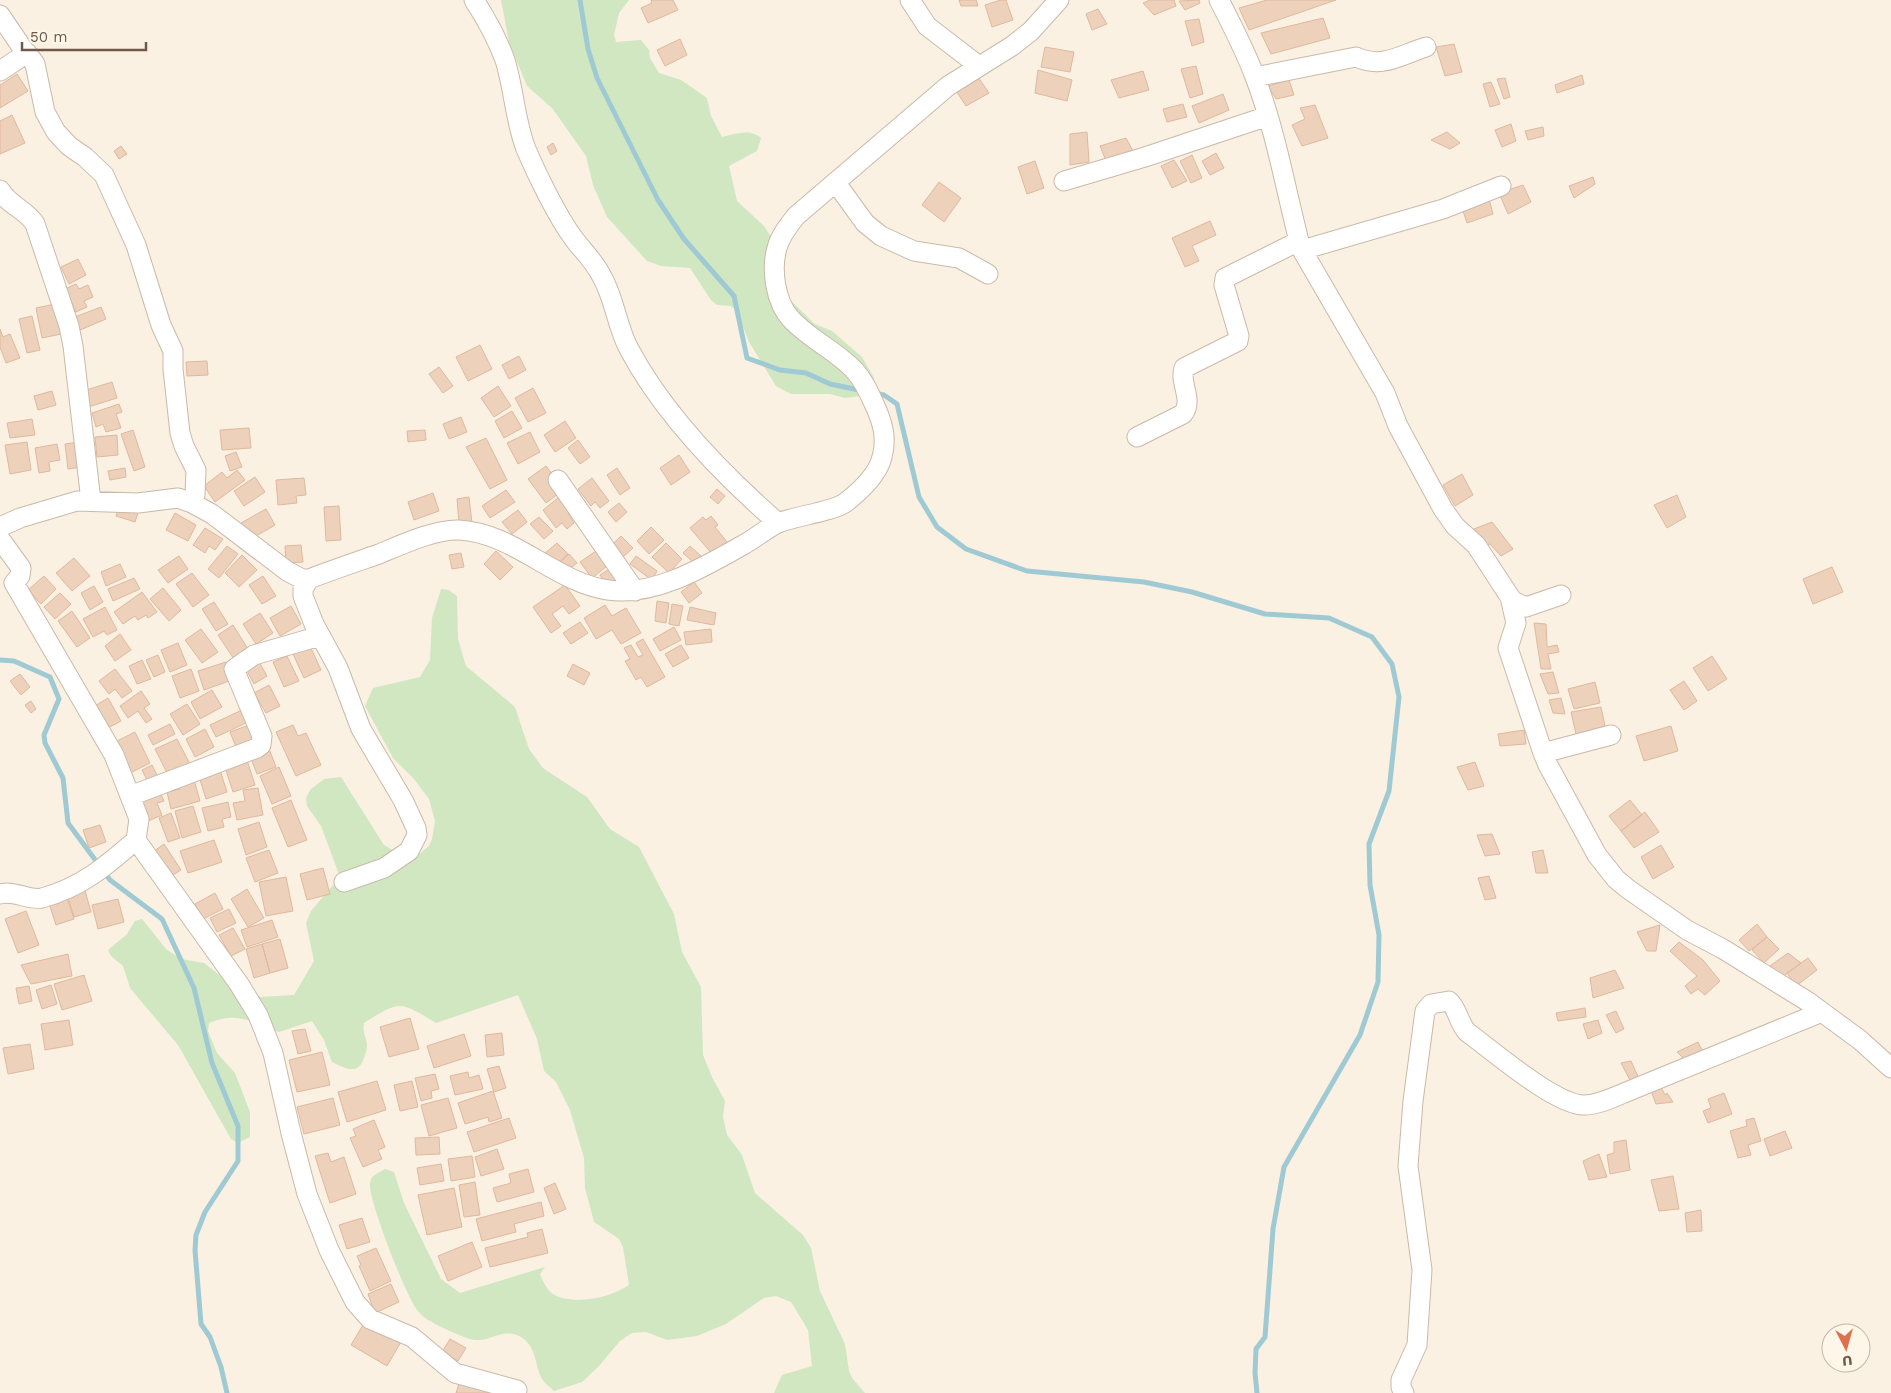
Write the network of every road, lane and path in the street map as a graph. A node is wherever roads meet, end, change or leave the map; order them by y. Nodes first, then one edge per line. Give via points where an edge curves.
1 (474, 0) edge
2 (910, 0) edge
3 (1059, 0) edge
4 (1219, 0) edge
5 (0, 15) edge
6 (1426, 47) dead end
7 (23, 53) junction
8 (979, 66) junction
9 (0, 71) edge
10 (1255, 77) junction
11 (1268, 116) junction
12 (1064, 181) dead end
13 (836, 183) junction
14 (1501, 186) dead end
15 (0, 190) edge
16 (1300, 245) junction
17 (988, 274) dead end
18 (1137, 437) dead end
19 (558, 480) dead end
20 (91, 501) junction
21 (192, 503) junction
22 (778, 523) junction
23 (0, 527) edge
24 (0, 539) edge
25 (309, 579) junction
26 (635, 591) junction
27 (1561, 594) dead end
28 (1510, 597) junction
29 (320, 636) junction
30 (1611, 736) dead end
31 (1543, 753) junction
32 (130, 796) junction
33 (136, 840) junction
34 (344, 882) dead end
35 (0, 894) edge
36 (1822, 1012) junction
37 (1890, 1067) edge
38 (517, 1390) dead end
39 (1404, 1393) edge

1 - 22 street via 493,30 505,62 523,140 532,162 568,230 602,275 629,349 689,434 738,488
2 - 8 street via 927,26
3 - 8 street via 1012,46
4 - 10 street
5 - 7 street via 22,44
6 - 10 street via 1383,62 1369,62 1356,57
7 - 9 street
7 - 21 street via 33,59 45,112 56,132 104,175 136,245 161,325 173,351 180,433 196,470
8 - 13 street via 948,86
10 - 11 street
11 - 12 street
11 - 16 street
13 - 17 street via 865,223 881,236 914,251 959,258
13 - 22 street via 796,216 786,229 777,247 776,281 780,302 789,317 842,359 865,384 884,426 884,450 881,464 871,478 843,504
14 - 16 street via 1443,209
15 - 20 street via 9,203 33,220 69,326
16 - 18 street via 1225,278 1238,341 1184,368 1186,410
16 - 28 street via 1385,393 1398,426 1443,509 1455,526 1476,545
19 - 26 street
20 - 21 street via 138,503 178,498
20 - 23 street via 77,501
21 - 25 street via 286,571
22 - 26 street via 709,563 657,586
24 - 32 street via 20,568 20,576 14,583 114,755
25 - 26 street via 420,538 457,530 507,542 583,585
25 - 29 street via 303,588 303,596
27 - 28 street via 1526,607
28 - 31 street via 1516,623 1508,648
29 - 32 street via 254,655 234,669 262,736 261,745
29 - 34 street via 338,668 362,729 403,800 417,836 409,851 384,868
30 - 31 street
31 - 36 street via 1597,855 1616,879 1687,930 1740,959
32 - 33 street via 139,819
33 - 35 street via 79,884 41,898 7,892
33 - 38 street via 258,1015 273,1053 307,1194 329,1250 355,1302 370,1319 412,1337 455,1372
36 - 37 street
36 - 39 street via 1611,1098 1583,1105 1573,1104 1547,1091 1467,1032 1449,1001 1431,1004 1425,1011 1408,1161 1422,1270 1418,1345 1400,1380

